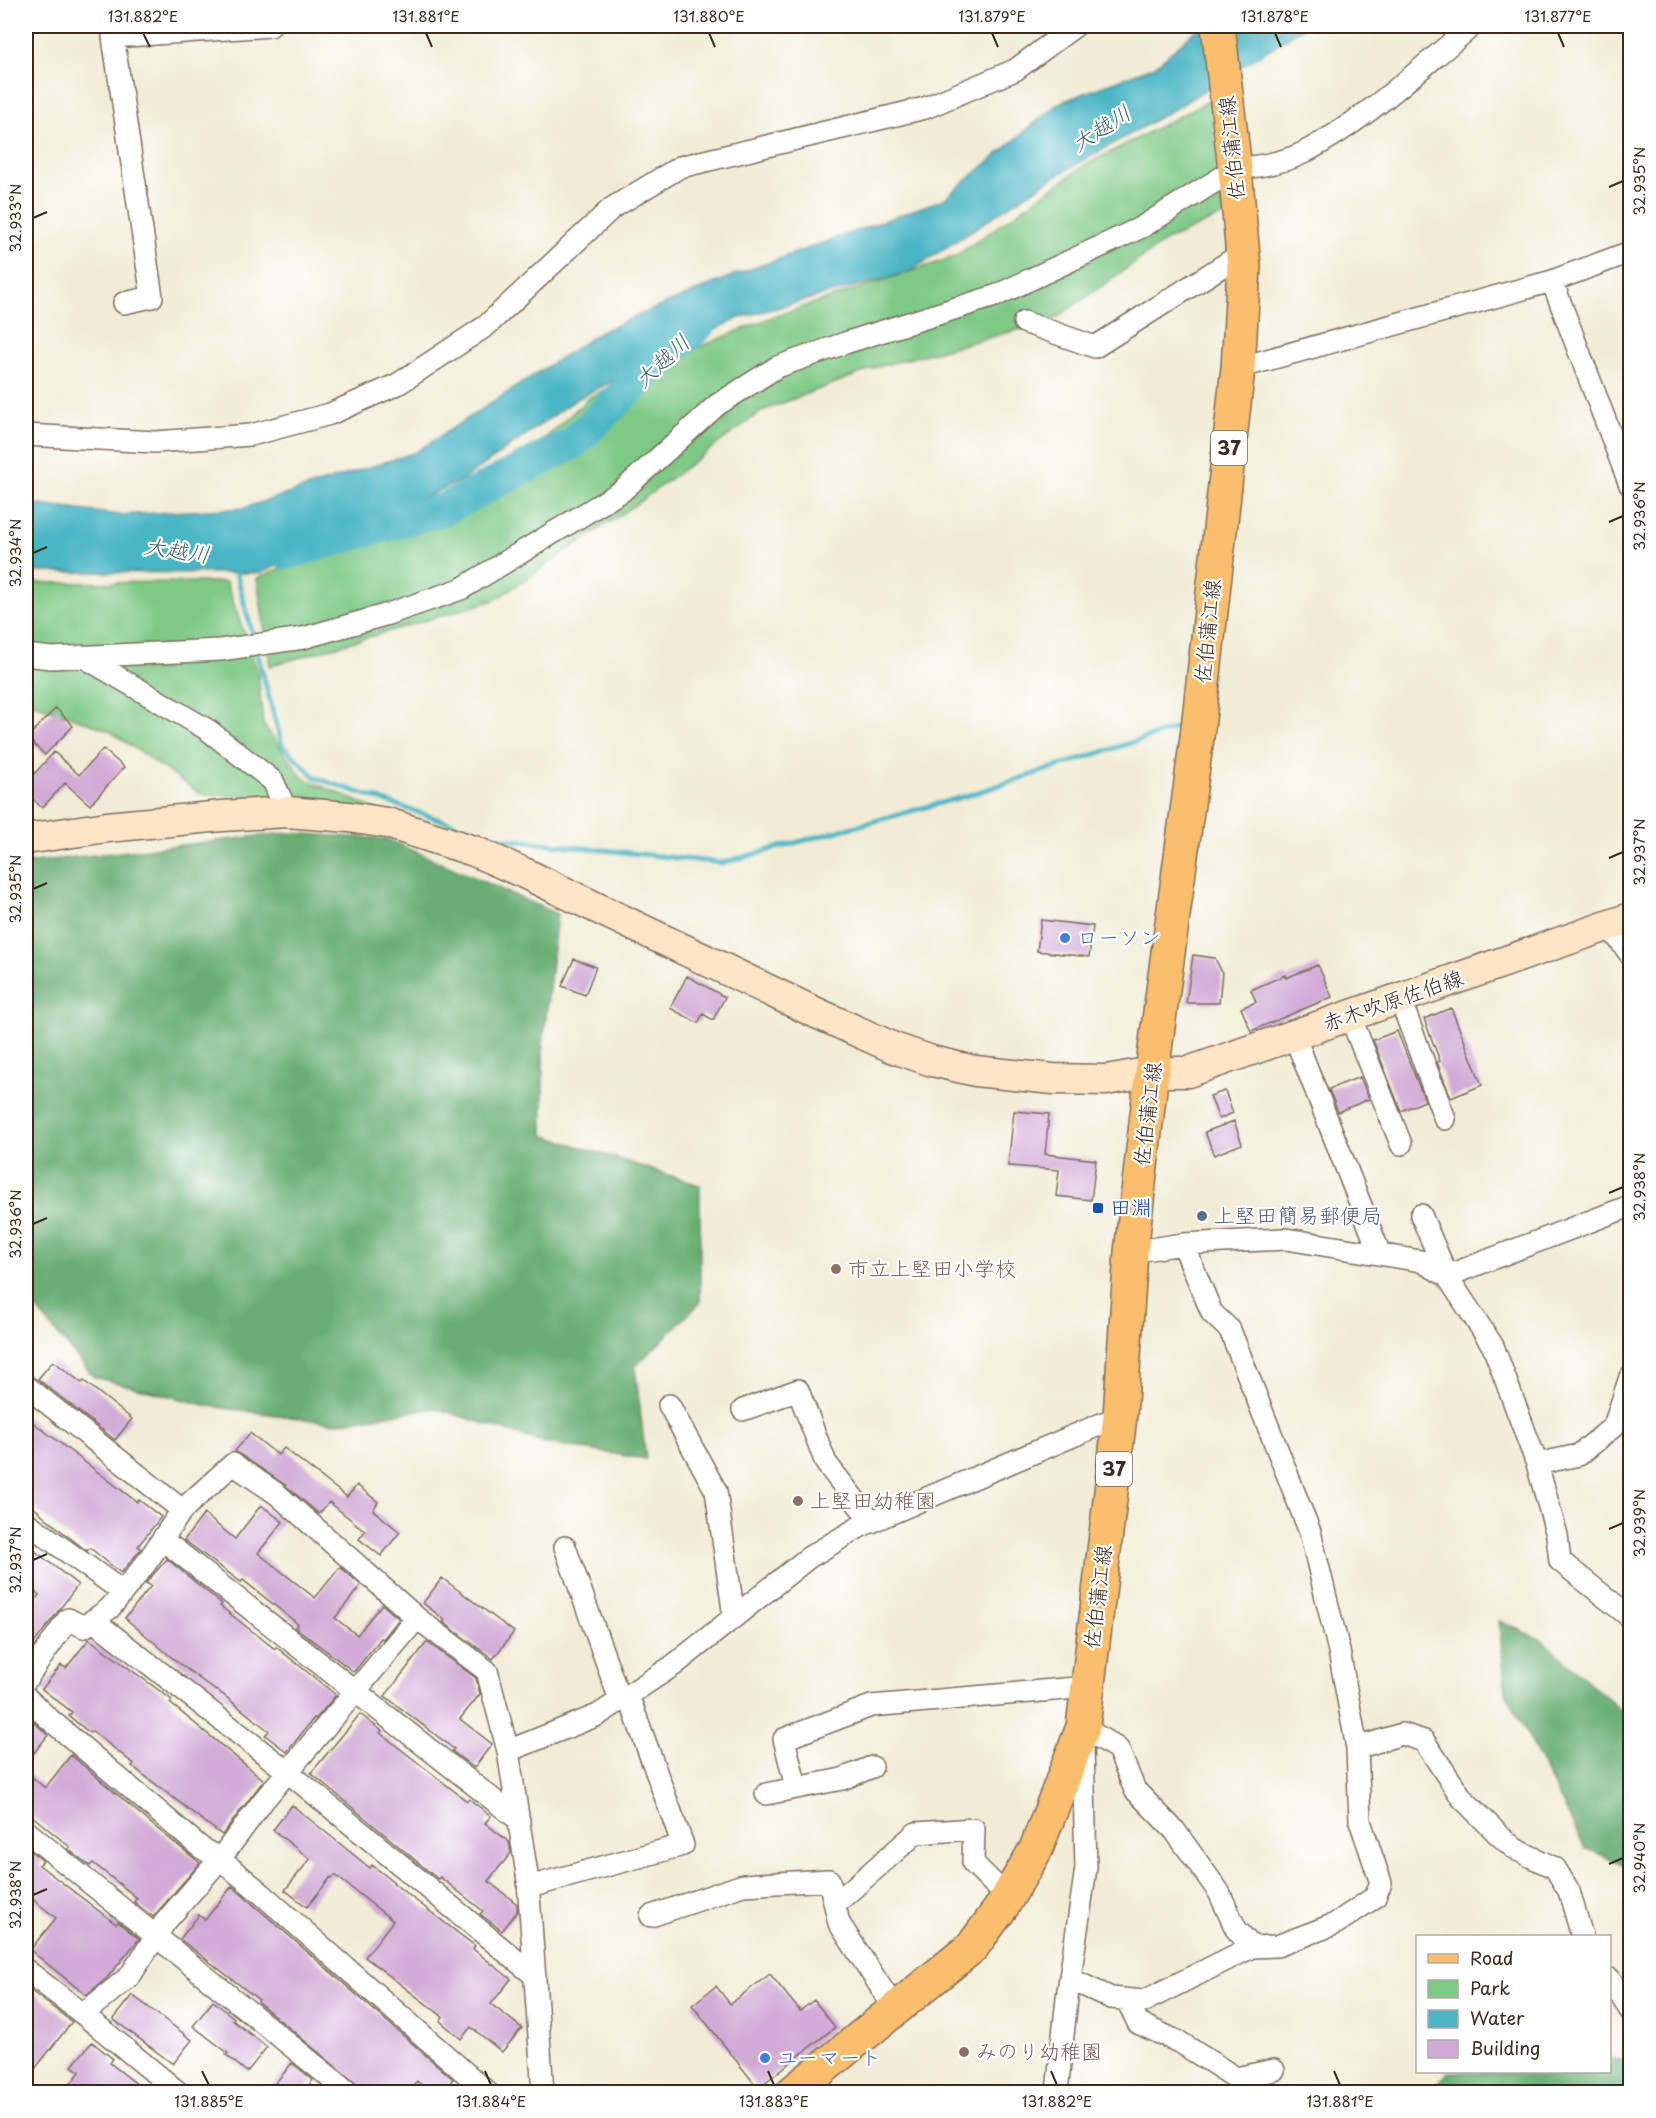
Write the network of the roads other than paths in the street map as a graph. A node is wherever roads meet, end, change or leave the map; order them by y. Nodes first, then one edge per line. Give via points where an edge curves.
1 (270, 26) edge
2 (1075, 26) edge
3 (1218, 26) edge
4 (1472, 26) edge
5 (1235, 169) junction
6 (1630, 252) edge
7 (1243, 253) junction
8 (1552, 281) junction
9 (124, 303) dead end
10 (1024, 322) dead end
11 (1238, 368) junction
12 (26, 435) edge
13 (1630, 485) edge
14 (26, 655) edge
15 (82, 656) junction
16 (288, 812) junction
17 (26, 839) edge
18 (1620, 922) edge
19 (1630, 954) edge
20 (1400, 999) junction
21 (1350, 1016) junction
22 (1294, 1035) junction
23 (1152, 1072) junction
24 (1445, 1119) dead end
25 (1401, 1144) dead end
26 (1630, 1206) edge
27 (1421, 1215) dead end
28 (1183, 1244) junction
29 (1131, 1252) junction
30 (1380, 1254) junction
31 (1447, 1276) junction
32 (1630, 1377) edge
33 (26, 1386) edge
34 (669, 1405) dead end
35 (743, 1410) dead end
36 (1120, 1416) junction
37 (1537, 1464) junction
38 (182, 1510) junction
39 (26, 1522) edge
40 (872, 1522) junction
41 (162, 1539) junction
42 (565, 1547) dead end
43 (123, 1592) junction
44 (734, 1617) junction
45 (1630, 1617) edge
46 (417, 1618) junction
47 (93, 1620) junction
48 (26, 1680) edge
49 (1087, 1687) junction
50 (356, 1690) junction
51 (26, 1697) edge
52 (624, 1698) junction
53 (1083, 1727) junction
54 (1357, 1748) junction
55 (508, 1752) junction
56 (872, 1767) dead end
57 (288, 1772) junction
58 (796, 1787) junction
59 (766, 1794) dead end
60 (519, 1820) junction
61 (26, 1831) edge
62 (220, 1858) junction
63 (529, 1887) junction
64 (1007, 1897) junction
65 (835, 1904) junction
66 (651, 1916) dead end
67 (1582, 1935) edge
68 (156, 1936) junction
69 (1252, 1947) junction
70 (26, 1970) edge
71 (535, 1976) junction
72 (1070, 1979) junction
73 (1611, 1981) edge
74 (1127, 2000) junction
75 (896, 2009) junction
76 (1630, 2010) edge
77 (84, 2014) junction
78 (1274, 2070) dead end
79 (472, 2089) edge
80 (178, 2092) edge
81 (348, 2092) edge
82 (543, 2092) edge
83 (794, 2092) edge
84 (1057, 2092) edge

1 - 9 street via 113,37 152,297
2 - 12 street via 1015,70 925,108 680,167 612,208 486,326 398,384 330,414 251,435 155,442
3 - 5 main road, 佐伯蒲江線 / 37
4 - 5 street via 1351,123 1301,154
5 - 7 main road, 佐伯蒲江線 / 37
5 - 15 street via 1142,227 995,296 777,367 717,405 622,490 461,589 303,638 220,650
6 - 8 street
7 - 10 street via 1095,347
7 - 11 main road, 佐伯蒲江線 / 37
8 - 11 street
8 - 13 street
11 - 23 main road, 佐伯蒲江線 / 37 via 1197,731
14 - 15 street
15 - 16 street via 208,730 273,781
16 - 17 street, 赤木吹原佐伯線
16 - 23 street, 赤木吹原佐伯線 via 387,823 474,851 894,1048 932,1060 975,1071 1053,1079 1106,1080
18 - 19 street
18 - 20 street, 赤木吹原佐伯線
20 - 21 street, 赤木吹原佐伯線
20 - 24 street
21 - 22 street, 赤木吹原佐伯線
21 - 25 street
22 - 23 street, 赤木吹原佐伯線 via 1188,1072
22 - 30 street
23 - 29 main road, 佐伯蒲江線 / 37
26 - 31 street
27 - 31 street
28 - 29 street
28 - 30 street via 1286,1239
28 - 54 street via 1212,1313 1230,1330 1310,1532 1339,1651
29 - 36 main road, 佐伯蒲江線 / 37
30 - 31 street via 1421,1262
31 - 37 street via 1493,1346
32 - 37 street via 1614,1426 1580,1455
33 - 38 street
34 - 44 street via 716,1491
35 - 40 street via 798,1390 826,1462
36 - 40 street
36 - 49 main road, 佐伯蒲江線 / 37
37 - 45 street via 1557,1535 1560,1561
38 - 41 street
38 - 46 street via 233,1464 277,1494
39 - 43 street
40 - 44 street via 808,1558
41 - 43 street
41 - 50 street
42 - 52 street
43 - 47 street
44 - 52 street via 674,1665
46 - 50 street
46 - 55 street via 487,1671
47 - 48 street via 84,1627 68,1619
47 - 57 street
49 - 53 main road, 佐伯蒲江線 / 37
49 - 58 street via 871,1706 783,1739
50 - 57 street
50 - 60 street
51 - 62 street via 200,1847
52 - 55 street via 598,1715
52 - 63 street via 683,1845
53 - 64 main road, 佐伯蒲江線 / 37 via 1036,1849
53 - 69 street via 1118,1749 1135,1791 1175,1832 1219,1892 1236,1929
53 - 72 street via 1086,1868
54 - 67 street via 1402,1734 1424,1741 1462,1798 1500,1836 1515,1849 1555,1868 1569,1891
54 - 69 street via 1360,1821 1381,1883 1375,1897 1335,1924 1277,1946
55 - 60 street
56 - 58 street via 842,1779
57 - 62 street
57 - 71 street
58 - 59 street
60 - 63 street
61 - 68 street
62 - 68 street
62 - 79 street
63 - 71 street
64 - 65 street via 973,1863 974,1829 916,1833
64 - 75 main road, 佐伯蒲江線 / 37 via 972,1947
65 - 66 street via 829,1880 743,1885
65 - 75 street via 839,1923
68 - 77 street via 130,1976
68 - 81 street
69 - 74 street via 1144,2001
70 - 77 street
71 - 82 street
72 - 74 street via 1111,1998
72 - 84 street
73 - 76 street
74 - 78 street via 1138,2023 1181,2043 1236,2078
75 - 83 main road, 佐伯蒲江線 / 37
77 - 80 street

